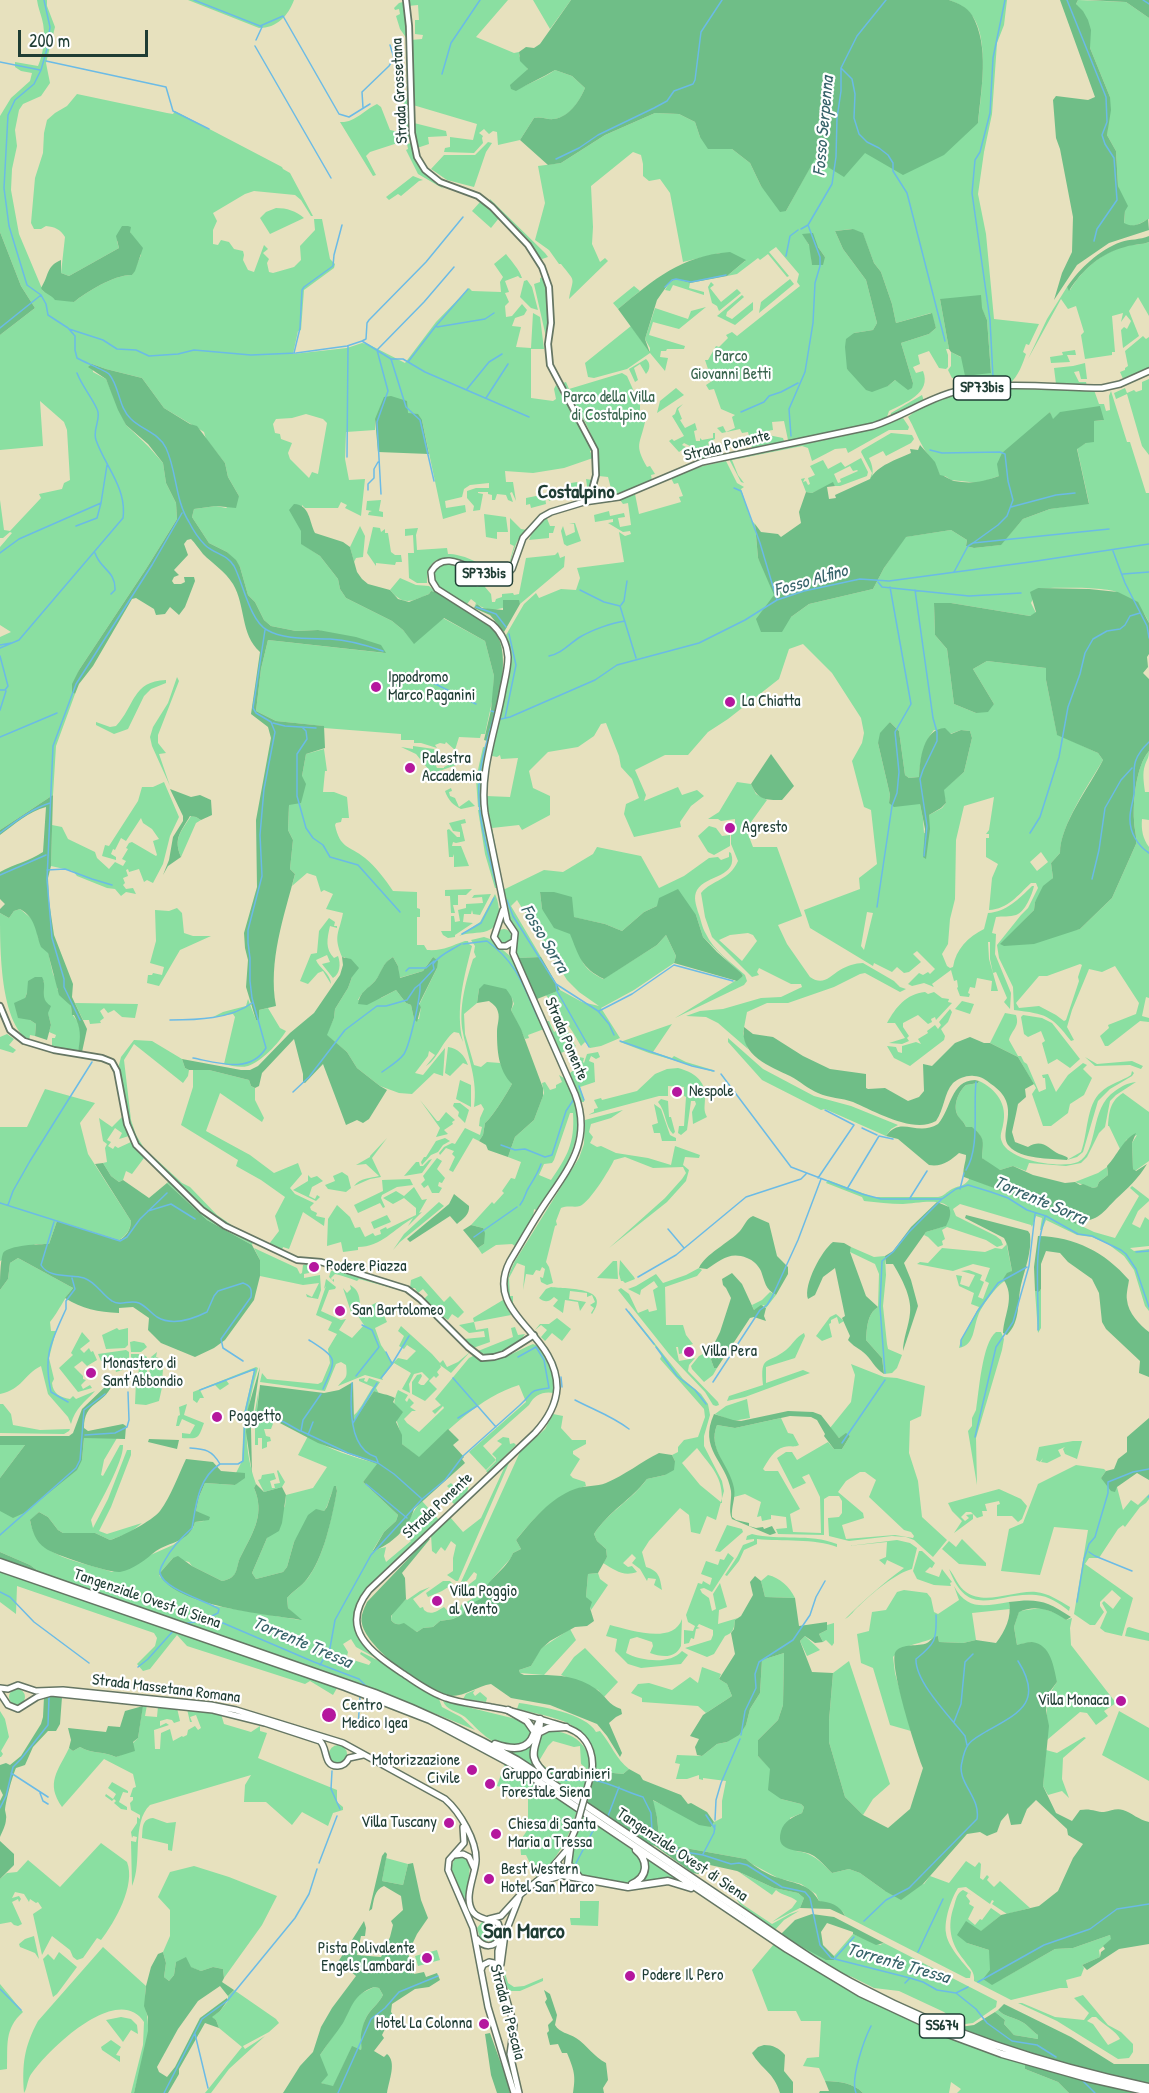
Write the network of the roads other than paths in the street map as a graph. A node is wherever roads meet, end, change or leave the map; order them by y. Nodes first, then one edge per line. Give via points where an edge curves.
1 (406, 0) edge
2 (1149, 371) edge
3 (589, 501) junction
4 (503, 900) junction
5 (497, 928) junction
6 (512, 928) junction
7 (513, 941) junction
8 (504, 946) junction
9 (521, 970) junction
10 (0, 1006) edge
11 (534, 1335) junction
12 (0, 1562) edge
13 (0, 1568) edge
14 (0, 1688) edge
15 (24, 1688) junction
16 (8, 1689) junction
17 (0, 1693) edge
18 (5, 1698) junction
19 (28, 1703) junction
20 (508, 1710) junction
21 (540, 1719) junction
22 (566, 1727) junction
23 (537, 1732) junction
24 (477, 1737) junction
25 (337, 1742) junction
26 (531, 1744) junction
27 (348, 1747) junction
28 (326, 1753) junction
29 (363, 1755) junction
30 (350, 1758) junction
31 (569, 1795) junction
32 (462, 1824) junction
33 (617, 1834) junction
34 (571, 1842) junction
35 (464, 1843) junction
36 (473, 1844) junction
37 (452, 1856) junction
38 (557, 1863) junction
39 (569, 1866) junction
40 (474, 1869) junction
41 (565, 1875) junction
42 (580, 1877) junction
43 (537, 1882) junction
44 (625, 1886) junction
45 (705, 1893) junction
46 (519, 1896) junction
47 (484, 1919) junction
48 (508, 1924) junction
49 (502, 1935) junction
50 (475, 1937) junction
51 (481, 1970) junction
52 (498, 1970) junction
53 (501, 1978) junction
54 (513, 2038) junction
55 (498, 2041) junction
56 (1149, 2087) edge
57 (1149, 2092) edge
58 (514, 2093) edge
59 (519, 2093) edge

1 - 3 main road, Strada Grossetana via 412,132 417,157 424,170 440,182 478,196 492,207 528,245 542,267 551,307 549,360 595,450 596,475
2 - 3 main road, Strada Ponente / SP73bis via 1102,388 992,387 953,393 873,426 706,461 619,497
3 - 4 main road, Strada Ponente / SP73bis via 542,517 522,540 512,569 505,576 492,578 447,561 435,565 431,573 432,583 439,591 492,624 506,645 508,665 483,793
4 - 5 main road, Strada Ponente
4 - 6 main road, Strada Ponente
5 - 6 main road
5 - 8 main road, Strada Ponente via 495,941
6 - 7 main road, Strada Ponente
7 - 8 main road
7 - 9 main road, Strada Ponente
8 - 9 main road, Strada Ponente
9 - 11 main road, Strada Ponente via 574,1090 582,1126 569,1167 503,1276 508,1303
10 - 11 main road via 9,1028 19,1038 36,1046 112,1062 134,1142 200,1208 237,1233 294,1259 321,1262 410,1291 482,1358 511,1351
11 - 20 main road, Strada Ponente via 549,1355 556,1374 556,1395 549,1416 369,1590 360,1604 356,1622 363,1641 373,1652 429,1691 453,1700
12 - 24 highway, Tangenziale Ovest di Siena / SS674 via 375,1693
13 - 33 highway, Tangenziale Ovest di Siena / SS674 via 398,1707 490,1750
14 - 16 main road, Strada Massetana Romana
15 - 16 main road, Strada Massetana Romana via 15,1685
15 - 19 main road via 29,1695
15 - 25 main road, Strada Massetana Romana via 220,1707
16 - 18 main road
17 - 18 main road
18 - 19 main road via 14,1709
19 - 28 main road, Strada Massetana Romana via 40,1695 54,1693 217,1710 320,1741
20 - 21 main road, Strada Ponente
20 - 23 highway via 527,1720
21 - 22 main road, Strada Ponente
21 - 23 highway
22 - 23 highway
22 - 34 main road, Strada Ponente, bridge via 581,1736 593,1759
23 - 26 highway
24 - 26 highway via 509,1748
24 - 31 highway, Tangenziale Ovest di Siena / SS674
25 - 27 main road, Strada Massetana Romana
25 - 28 main road
26 - 31 highway via 538,1767
27 - 29 main road, Strada Massetana Romana
27 - 30 main road
28 - 30 main road, Strada Massetana Romana via 330,1763 337,1766
29 - 30 main road, Strada Massetana Romana
29 - 32 main road, Strada Massetana Romana via 445,1799
31 - 56 highway, Tangenziale Ovest di Siena / SS674 via 787,1943 878,1996 950,2030 1004,2049
32 - 35 main road
32 - 36 main road
33 - 44 highway via 641,1854 645,1863 641,1879
33 - 45 highway, Tangenziale Ovest di Siena / SS674
34 - 38 main road, Strada Ponente
34 - 39 highway
35 - 36 main road
35 - 37 main road
36 - 40 main road
37 - 40 main road via 469,1857
37 - 50 main road, Strada di Pescaia via 448,1871
38 - 39 highway
38 - 41 highway
38 - 43 main road, Strada Ponente
39 - 42 highway
40 - 47 main road via 469,1903 475,1914
41 - 42 highway
41 - 43 highway
42 - 44 highway
43 - 46 main road, Strada Ponente
44 - 45 highway via 673,1881
45 - 57 highway, Tangenziale Ovest di Siena / SS674 via 808,1963 917,2020 1040,2066
46 - 47 main road, Strada Ponente via 501,1916
46 - 48 main road, Strada di Pescaia
47 - 49 main road via 498,1923
48 - 49 main road, Strada di Pescaia
48 - 53 main road, Strada di Pescaia
49 - 50 main road, Strada di Pescaia via 489,1946
49 - 52 main road, Strada di Pescaia
50 - 51 main road, Strada di Pescaia
51 - 52 main road via 490,1962
51 - 55 main road, Strada di Pescaia
52 - 53 main road, Strada di Pescaia
53 - 54 main road, Strada di Pescaia via 514,2025
54 - 55 main road via 506,2044
54 - 59 main road, Strada di Pescaia via 510,2054
55 - 58 main road, Strada di Pescaia

